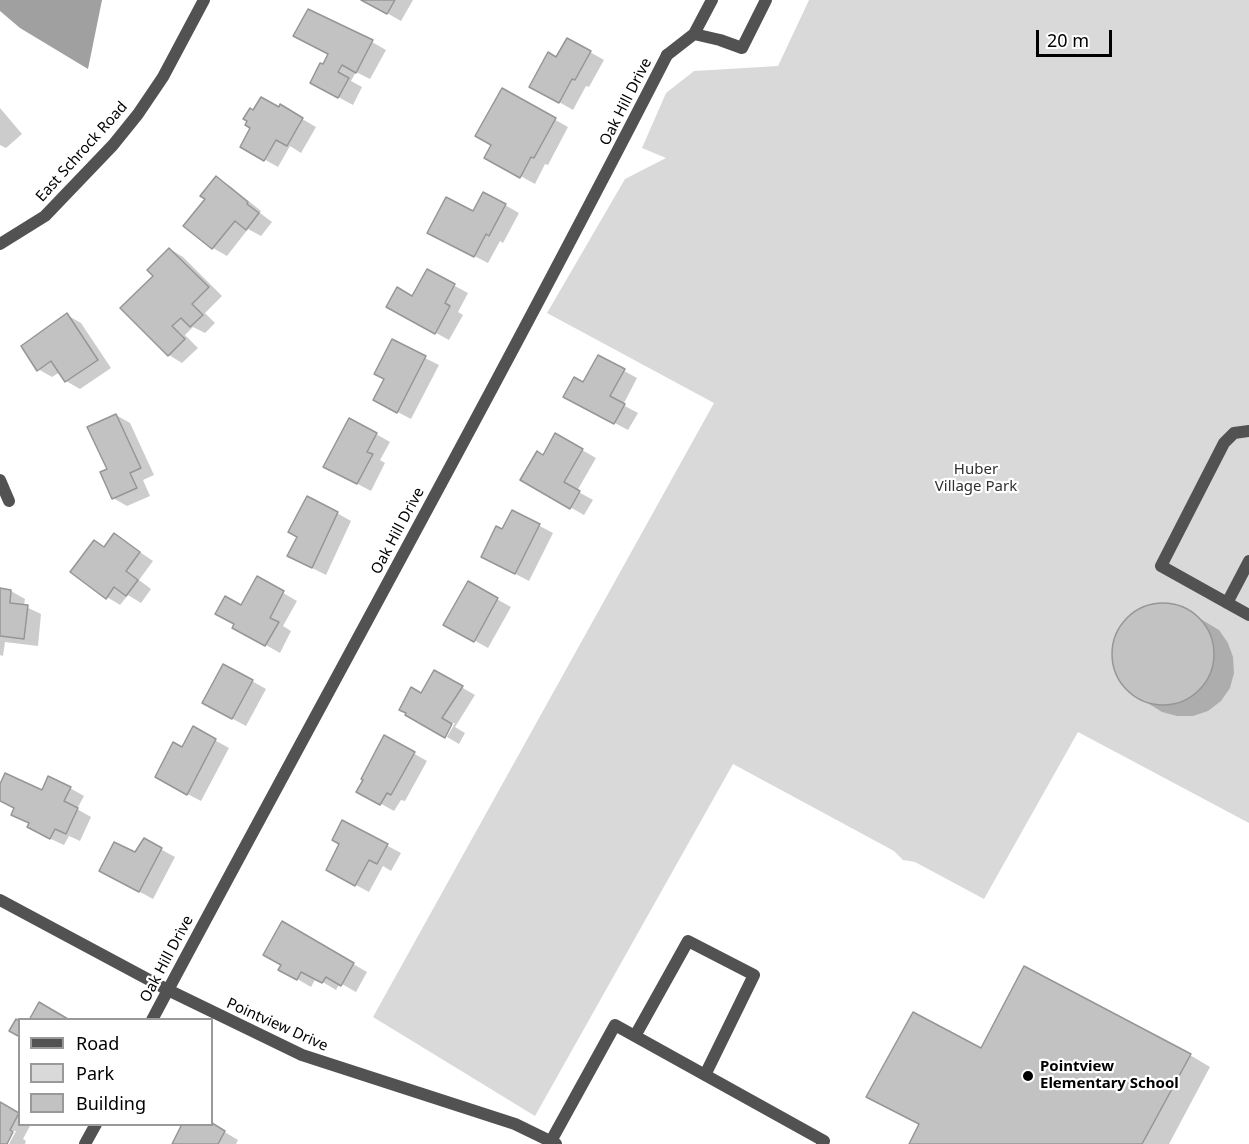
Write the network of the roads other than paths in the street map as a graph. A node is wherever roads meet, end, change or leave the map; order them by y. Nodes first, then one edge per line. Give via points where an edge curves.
1 (204, 0) edge
2 (712, 0) edge
3 (766, 0) edge
4 (694, 34) junction
5 (0, 244) edge
6 (1249, 431) edge
7 (0, 480) edge
8 (9, 501) dead end
9 (1249, 561) edge
10 (1227, 603) junction
11 (1249, 615) edge
12 (0, 900) edge
13 (168, 990) junction
14 (153, 1018) edge
15 (635, 1036) junction
16 (705, 1075) junction
17 (95, 1126) edge
18 (552, 1143) edge
19 (85, 1144) edge
20 (822, 1144) edge

1 - 5 street, East Schrock Road via 163,77 113,145 45,216
2 - 4 street
3 - 4 street via 742,48
4 - 13 street, Oak Hill Drive via 667,55 564,256
6 - 10 street via 1234,433 1224,443 1161,566
7 - 8 street
9 - 10 street
10 - 11 street
12 - 13 street, Pointview Drive
13 - 14 street, Oak Hill Drive
13 - 18 street, Pointview Drive via 302,1055 515,1124
15 - 16 street
15 - 16 street via 688,941 754,975
15 - 18 street via 615,1025
16 - 20 street via 824,1141
17 - 19 street

